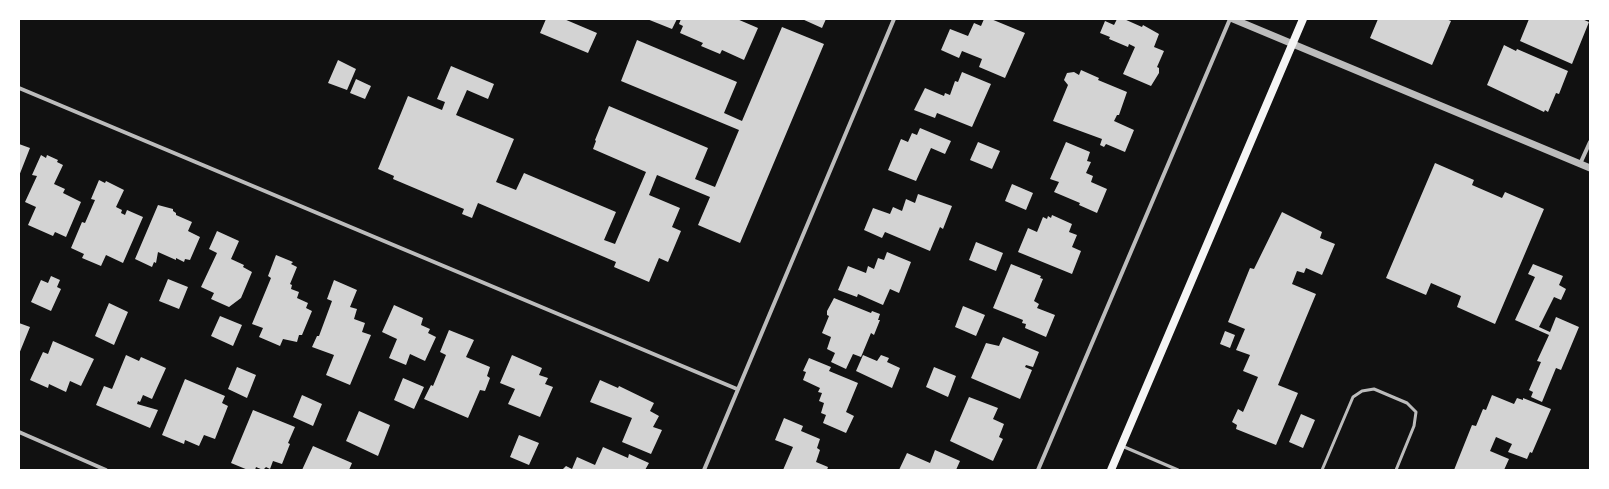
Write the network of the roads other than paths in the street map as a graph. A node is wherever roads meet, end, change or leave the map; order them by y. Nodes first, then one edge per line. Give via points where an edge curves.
1 (894, 19) edge
2 (1230, 19) edge
3 (1233, 19) edge
4 (1303, 19) edge
5 (1292, 44) junction
6 (19, 88) edge
7 (1590, 142) edge
8 (1580, 164) junction
9 (1590, 168) edge
10 (737, 389) junction
11 (19, 432) edge
12 (1122, 446) junction
13 (106, 470) edge
14 (704, 470) edge
15 (1038, 470) edge
16 (1111, 470) edge
17 (1178, 470) edge
18 (1322, 470) edge
19 (1396, 470) edge

1 - 10 street
2 - 15 street
3 - 5 street
4 - 5 main road
5 - 8 street
5 - 12 main road
6 - 10 street
7 - 8 street
8 - 9 street
10 - 14 street
11 - 13 street
12 - 16 main road
12 - 17 lane
18 - 19 lane via 1353,397 1362,390 1374,389 1407,403 1416,412 1414,426

